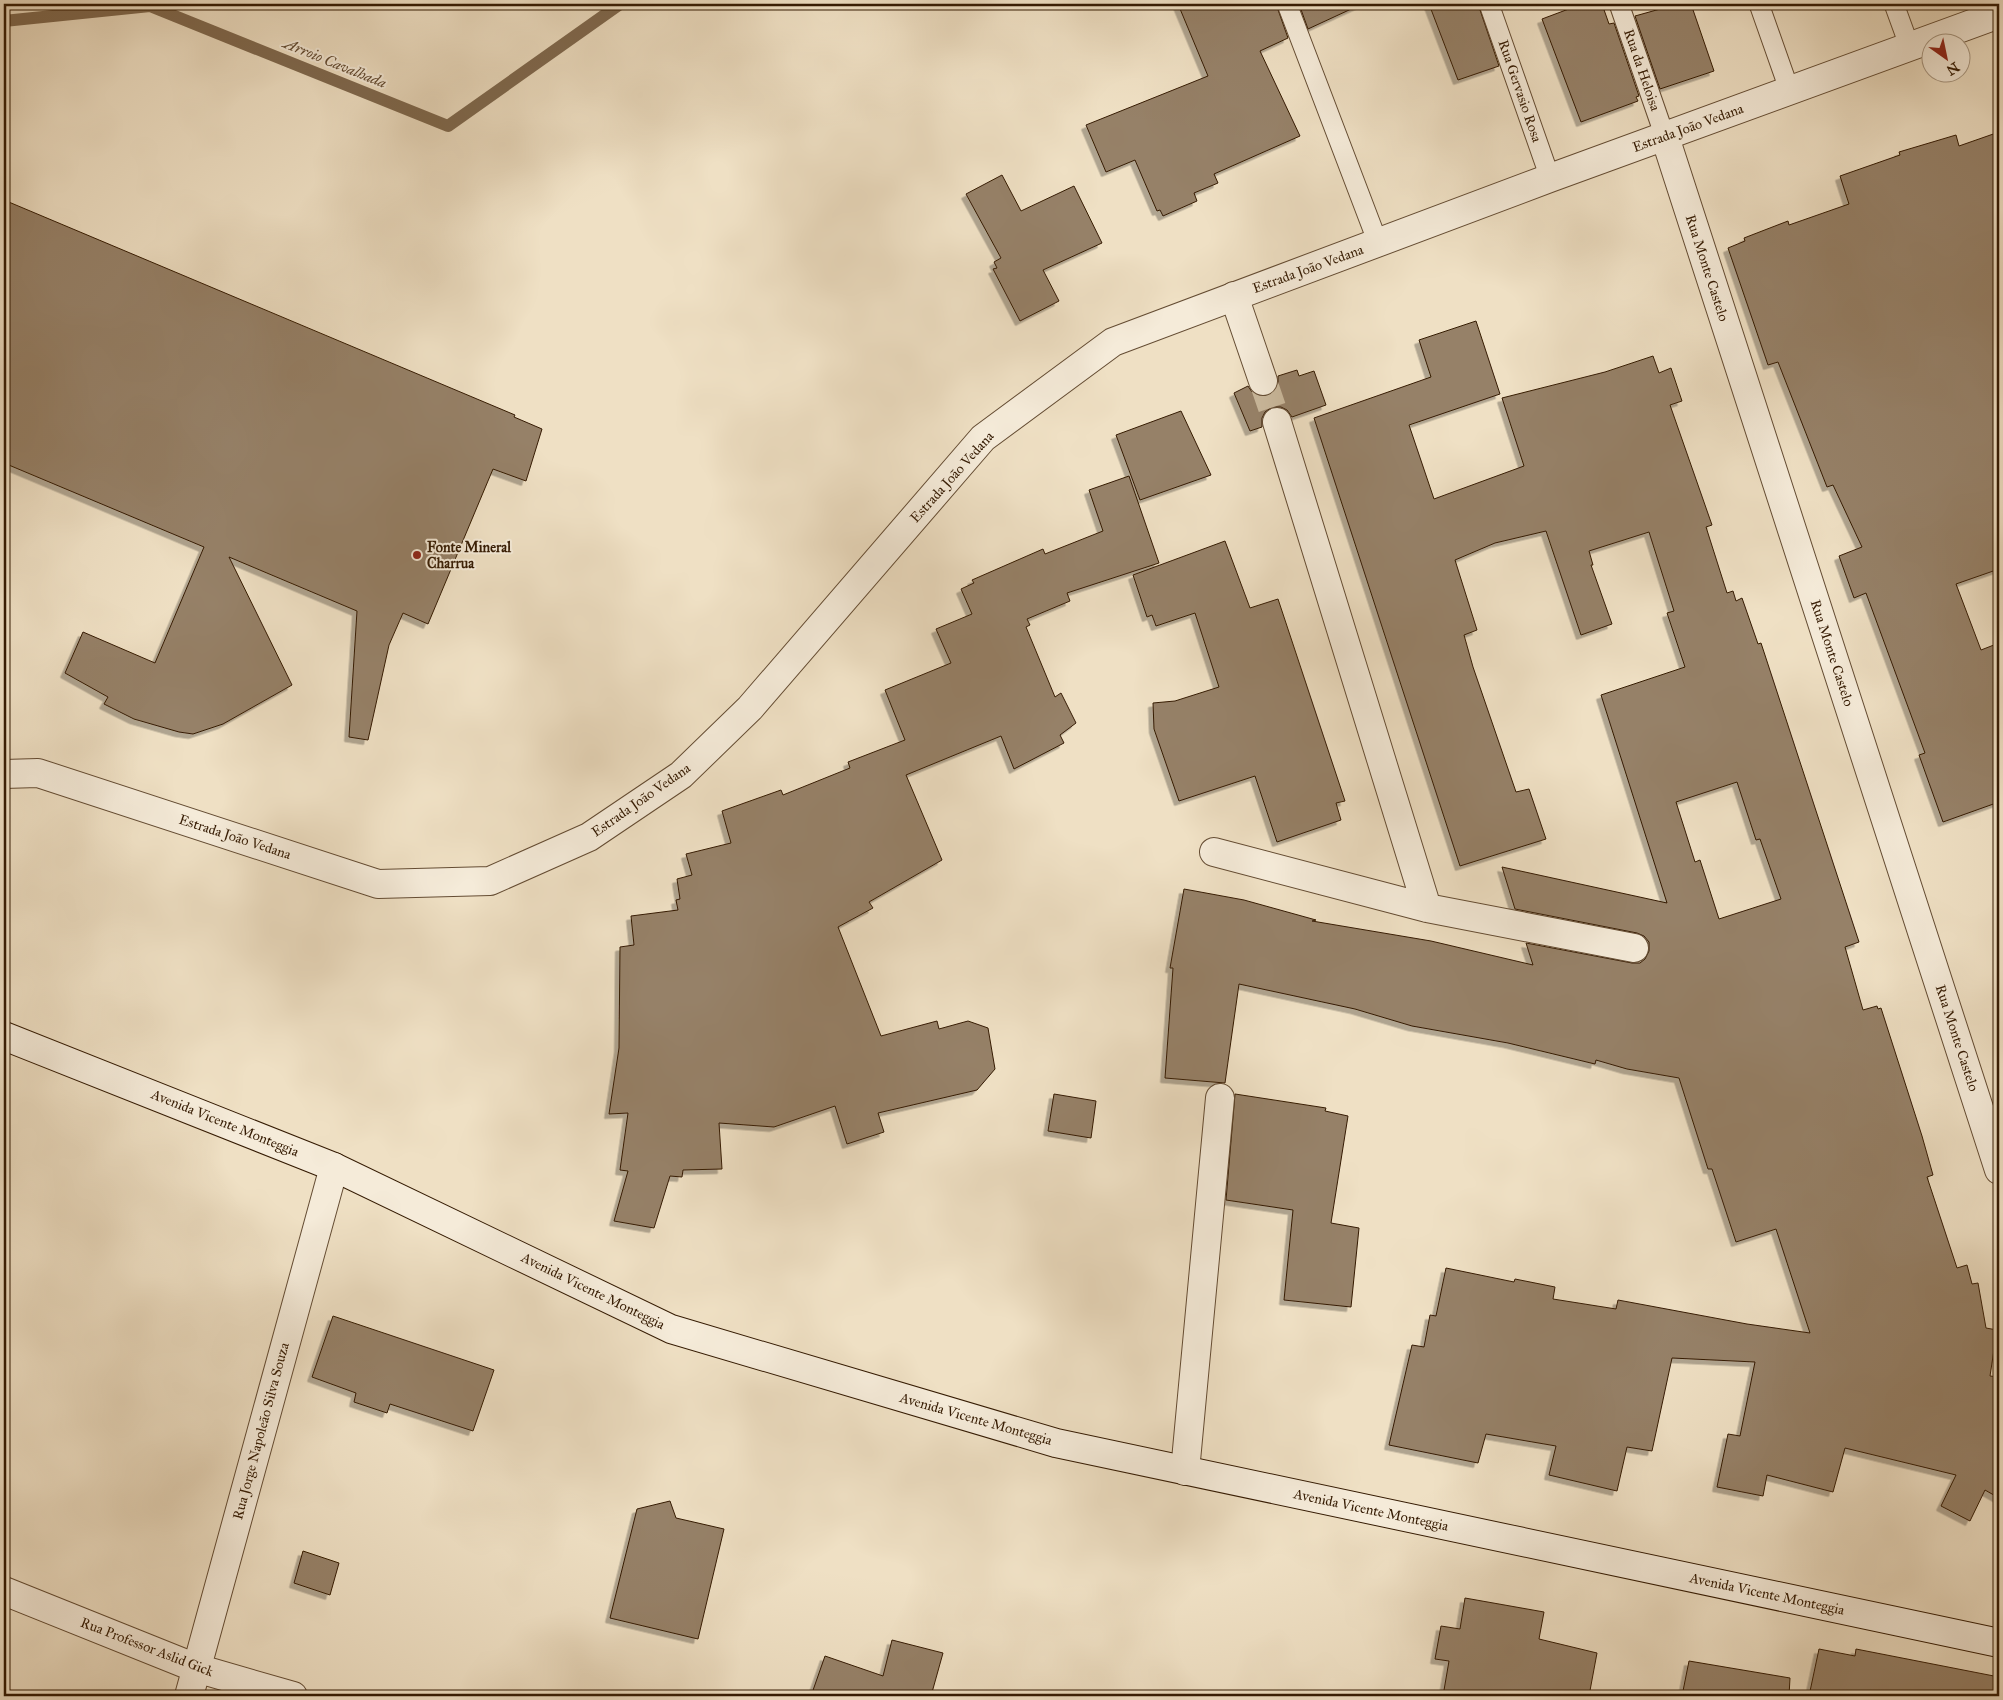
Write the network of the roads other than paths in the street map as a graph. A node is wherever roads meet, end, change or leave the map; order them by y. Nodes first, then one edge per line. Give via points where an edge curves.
1 (1286, 4) edge
2 (1490, 4) edge
3 (1619, 4) edge
4 (1759, 4) edge
5 (1894, 4) edge
6 (1999, 14) edge
7 (1910, 48) junction
8 (1790, 92) junction
9 (1664, 137) junction
10 (1550, 178) junction
11 (1378, 243) junction
12 (1234, 296) junction
13 (1263, 381) tunnel mouth
14 (1277, 422) tunnel mouth
15 (4, 774) edge
16 (1214, 852) dead end
17 (1427, 908) junction
18 (1634, 948) dead end
19 (4, 1036) edge
20 (1220, 1098) dead end
21 (334, 1167) junction
22 (1999, 1170) edge
23 (1185, 1471) junction
24 (4, 1591) edge
25 (1999, 1643) edge
26 (196, 1668) junction
27 (189, 1696) edge
28 (293, 1696) edge

1 - 11 lane
2 - 10 lane, Rua Gervasio Rosa
3 - 9 lane, Rua da Heloisa
4 - 8 lane
5 - 7 lane
6 - 7 street, Estrada João Vedana
7 - 8 street, Estrada João Vedana
8 - 9 street, Estrada João Vedana
9 - 10 street, Estrada João Vedana
9 - 22 street, Rua Monte Castelo
10 - 11 street, Estrada João Vedana
11 - 12 street, Estrada João Vedana
12 - 13 street
12 - 15 street, Estrada João Vedana via 1113,342 983,438 750,708 682,775 589,837 490,881 378,884 38,773
14 - 17 street
16 - 17 street
17 - 18 street
19 - 21 street, Avenida Vicente Monteggia
20 - 23 street
21 - 23 street, Avenida Vicente Monteggia via 671,1329 1056,1443
21 - 26 street, Rua Jorge Napoleão Silva Souza
23 - 25 street, Avenida Vicente Monteggia
24 - 26 street, Rua Professor Aslid Gick
26 - 27 street, Rua Jorge Napoleão Silva Souza
26 - 28 street, Rua Professor Aslid Gick

